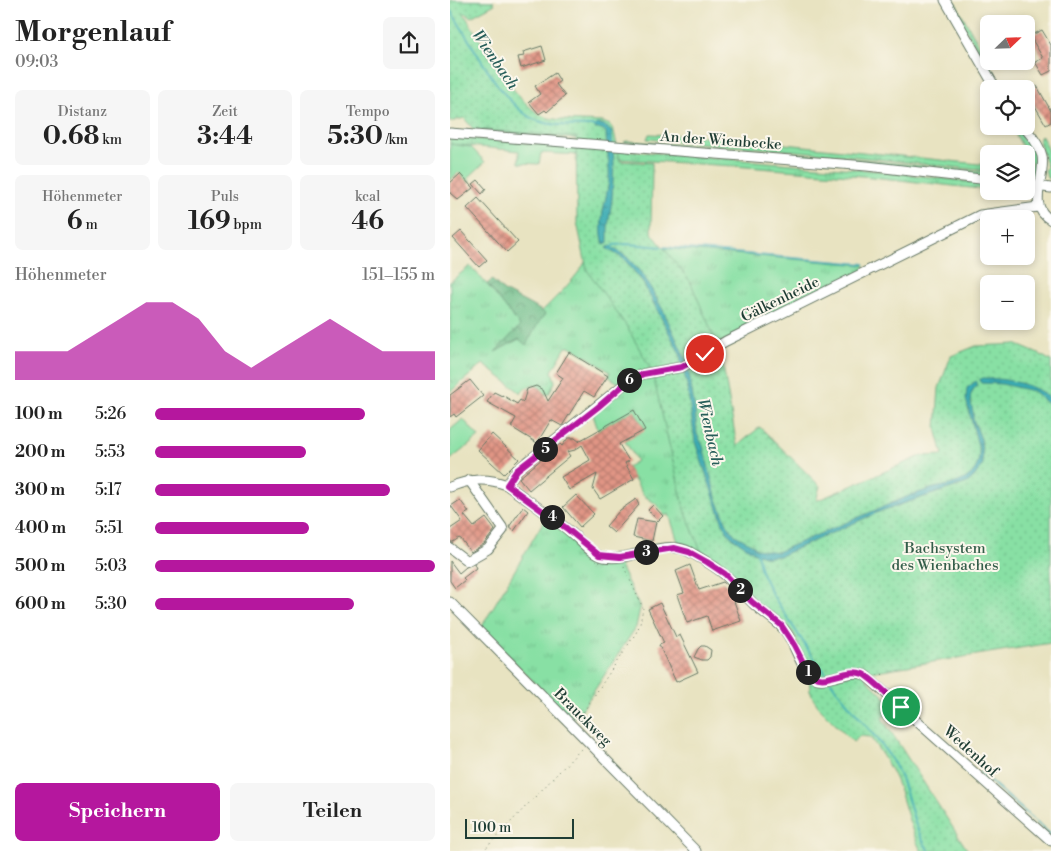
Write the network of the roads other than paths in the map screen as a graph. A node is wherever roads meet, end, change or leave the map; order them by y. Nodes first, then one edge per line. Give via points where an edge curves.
1 (945, 0) edge
2 (991, 80) edge
3 (450, 133) edge
4 (1031, 135) edge
5 (980, 179) edge
6 (1035, 186) edge
7 (1040, 186) junction
8 (1051, 188) edge
9 (1038, 207) junction
10 (1051, 220) edge
11 (469, 480) junction
12 (507, 485) junction
13 (450, 487) edge
14 (450, 548) edge
15 (450, 602) edge
16 (1051, 842) edge
17 (696, 851) edge

1 - 2 street
3 - 5 street, An der Wienbecke via 867,166
4 - 7 street via 1040,152 1043,168
6 - 7 street
7 - 8 street
7 - 9 street
9 - 10 street
9 - 12 street, Gälkenheide via 972,218 726,341 680,368 643,374 627,382 517,470
11 - 12 street, Wedenhof via 498,481
11 - 13 street, Wedenhof
11 - 14 street via 503,530 488,549 467,561
12 - 16 street, Wedenhof via 604,557 674,548 707,562 725,574 752,602 781,625 812,677 818,679 852,672 865,675
15 - 17 street, Brauckweg

